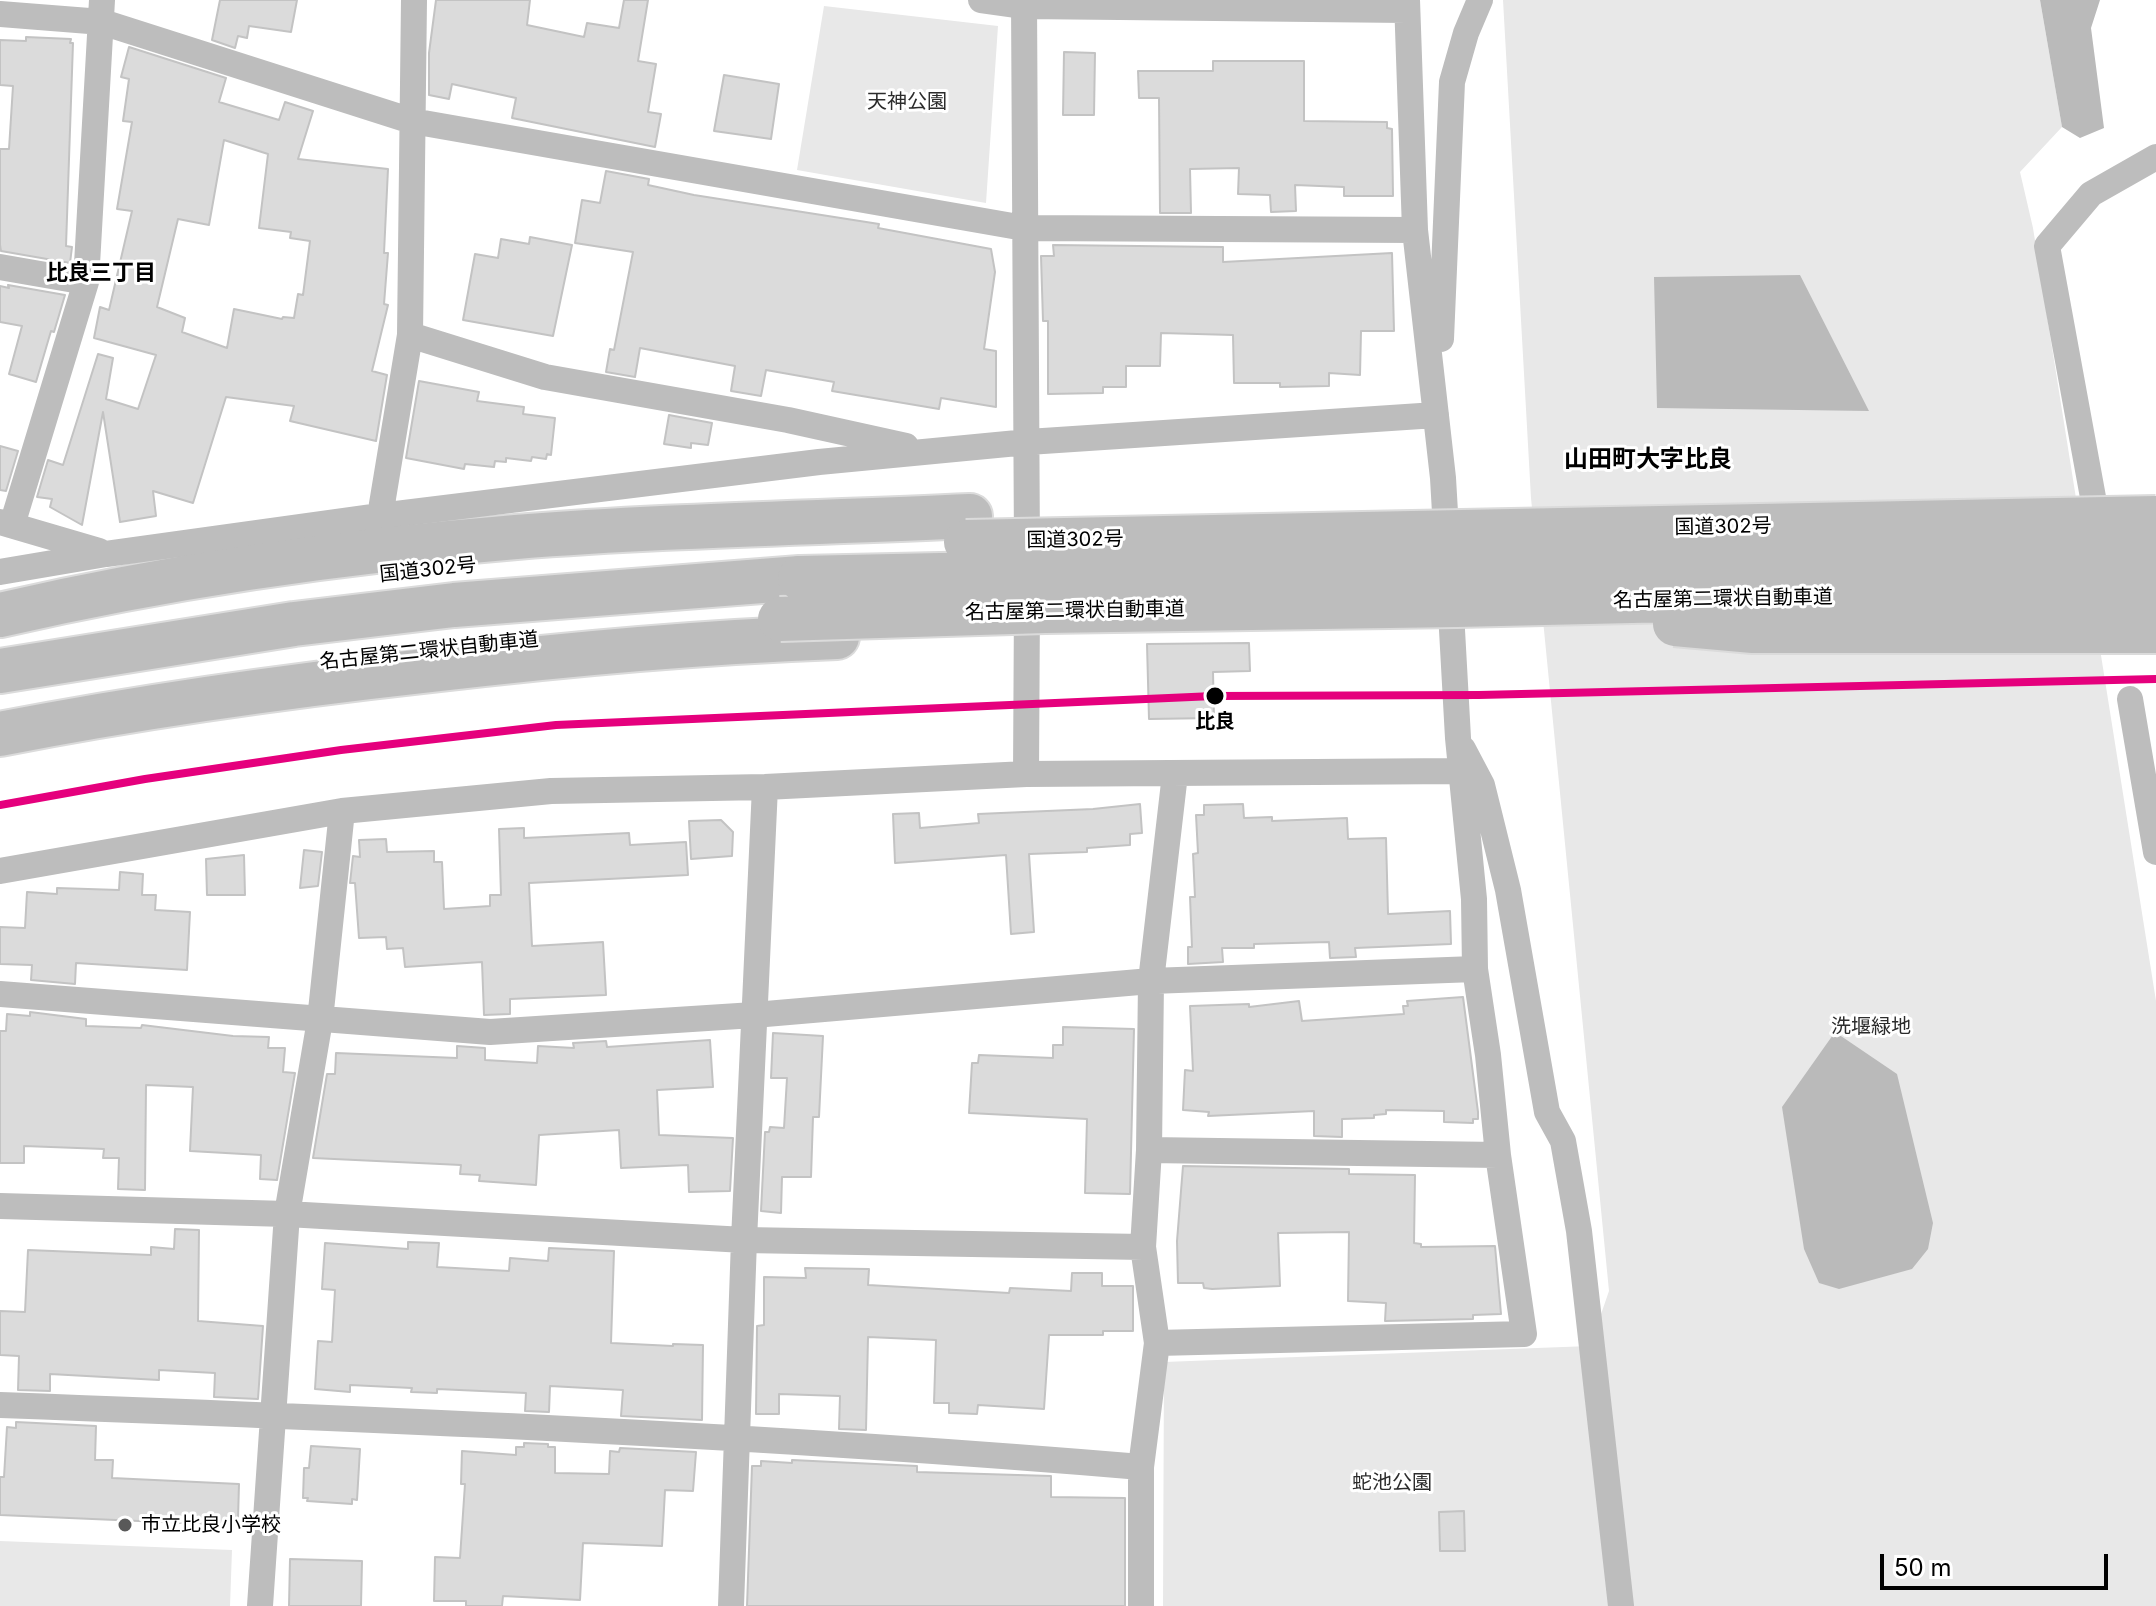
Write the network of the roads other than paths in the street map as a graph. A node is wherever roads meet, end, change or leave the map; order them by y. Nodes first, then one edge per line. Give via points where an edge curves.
1 (414, 0) edge
2 (981, 0) edge
3 (1480, 0) edge
4 (1024, 3) edge
5 (1407, 5) edge
6 (102, 11) edge
7 (0, 14) edge
8 (412, 121) junction
9 (2156, 157) edge
10 (1024, 228) junction
11 (1415, 230) junction
12 (0, 267) edge
13 (86, 282) junction
14 (410, 335) junction
15 (1436, 415) junction
16 (1028, 442) junction
17 (1440, 448) junction
18 (930, 452) junction
19 (380, 516) junction
20 (2156, 518) edge
21 (6, 524) edge
22 (968, 529) junction
23 (2101, 546) dead end
24 (2156, 549) edge
25 (106, 554) junction
26 (0, 572) edge
27 (2156, 589) edge
28 (1457, 605) junction
29 (2156, 611) edge
30 (0, 615) edge
31 (2156, 631) edge
32 (0, 637) edge
33 (0, 671) edge
34 (2130, 699) dead end
35 (0, 713) edge
36 (0, 734) edge
37 (1458, 738) junction
38 (1460, 771) junction
39 (1026, 774) junction
40 (1175, 774) junction
41 (765, 787) junction
42 (342, 811) junction
43 (2156, 852) edge
44 (0, 871) edge
45 (1475, 969) junction
46 (1151, 981) junction
47 (0, 994) edge
48 (754, 1015) junction
49 (320, 1020) junction
50 (1149, 1150) junction
51 (1498, 1155) junction
52 (0, 1206) edge
53 (287, 1214) junction
54 (744, 1240) junction
55 (1143, 1247) junction
56 (1157, 1343) junction
57 (0, 1405) edge
58 (271, 1415) junction
59 (736, 1439) junction
60 (1141, 1467) junction
61 (260, 1606) edge
62 (731, 1606) edge
63 (1141, 1606) edge
64 (1621, 1606) edge

1 - 8 street
2 - 4 street
3 - 17 street via 1452,82
4 - 5 street
4 - 10 street
5 - 11 street
6 - 7 street
6 - 8 street
6 - 13 street
8 - 10 street
8 - 14 street
9 - 23 street via 2091,194 2047,246
10 - 11 street
10 - 16 street
11 - 15 street
12 - 13 street
13 - 21 street
14 - 18 street via 545,377 788,420
14 - 19 street
15 - 16 street
15 - 17 street
16 - 18 street
16 - 39 street
17 - 37 street
18 - 19 street
19 - 25 street
20 - 22 highway, 国道302号, bridge via 1412,534 1092,516
21 - 25 street
22 - 30 highway via 648,529 515,537 309,561
22 - 32 highway, 国道302号 via 468,565 222,597
24 - 33 highway, 名古屋第二環状自動車道, bridge via 800,578 454,605 294,624
25 - 26 street
27 - 28 highway, 名古屋第二環状自動車道, bridge
28 - 31 highway, bridge via 1753,631
28 - 35 highway, 名古屋第二環状自動車道, bridge via 780,619 274,667
29 - 36 highway, bridge via 963,634 630,648 207,698
34 - 43 street
37 - 38 street
37 - 64 street via 1482,785 1508,890 1547,1112 1563,1141 1579,1231
38 - 40 street
38 - 45 street via 1470,849
39 - 40 street
39 - 41 street
40 - 46 street
41 - 42 street via 551,791
41 - 48 street
42 - 44 street
42 - 49 street
45 - 46 street
45 - 51 street
46 - 48 street
46 - 50 street
47 - 49 street
48 - 49 street via 490,1032
48 - 54 street
49 - 53 street
50 - 51 street
50 - 55 street
51 - 56 street via 1524,1334
52 - 53 street
53 - 54 street
53 - 58 street
54 - 55 street
54 - 59 street
55 - 56 street
56 - 60 street
57 - 58 street
58 - 59 street
58 - 61 street
59 - 60 street
59 - 62 street
60 - 63 street

